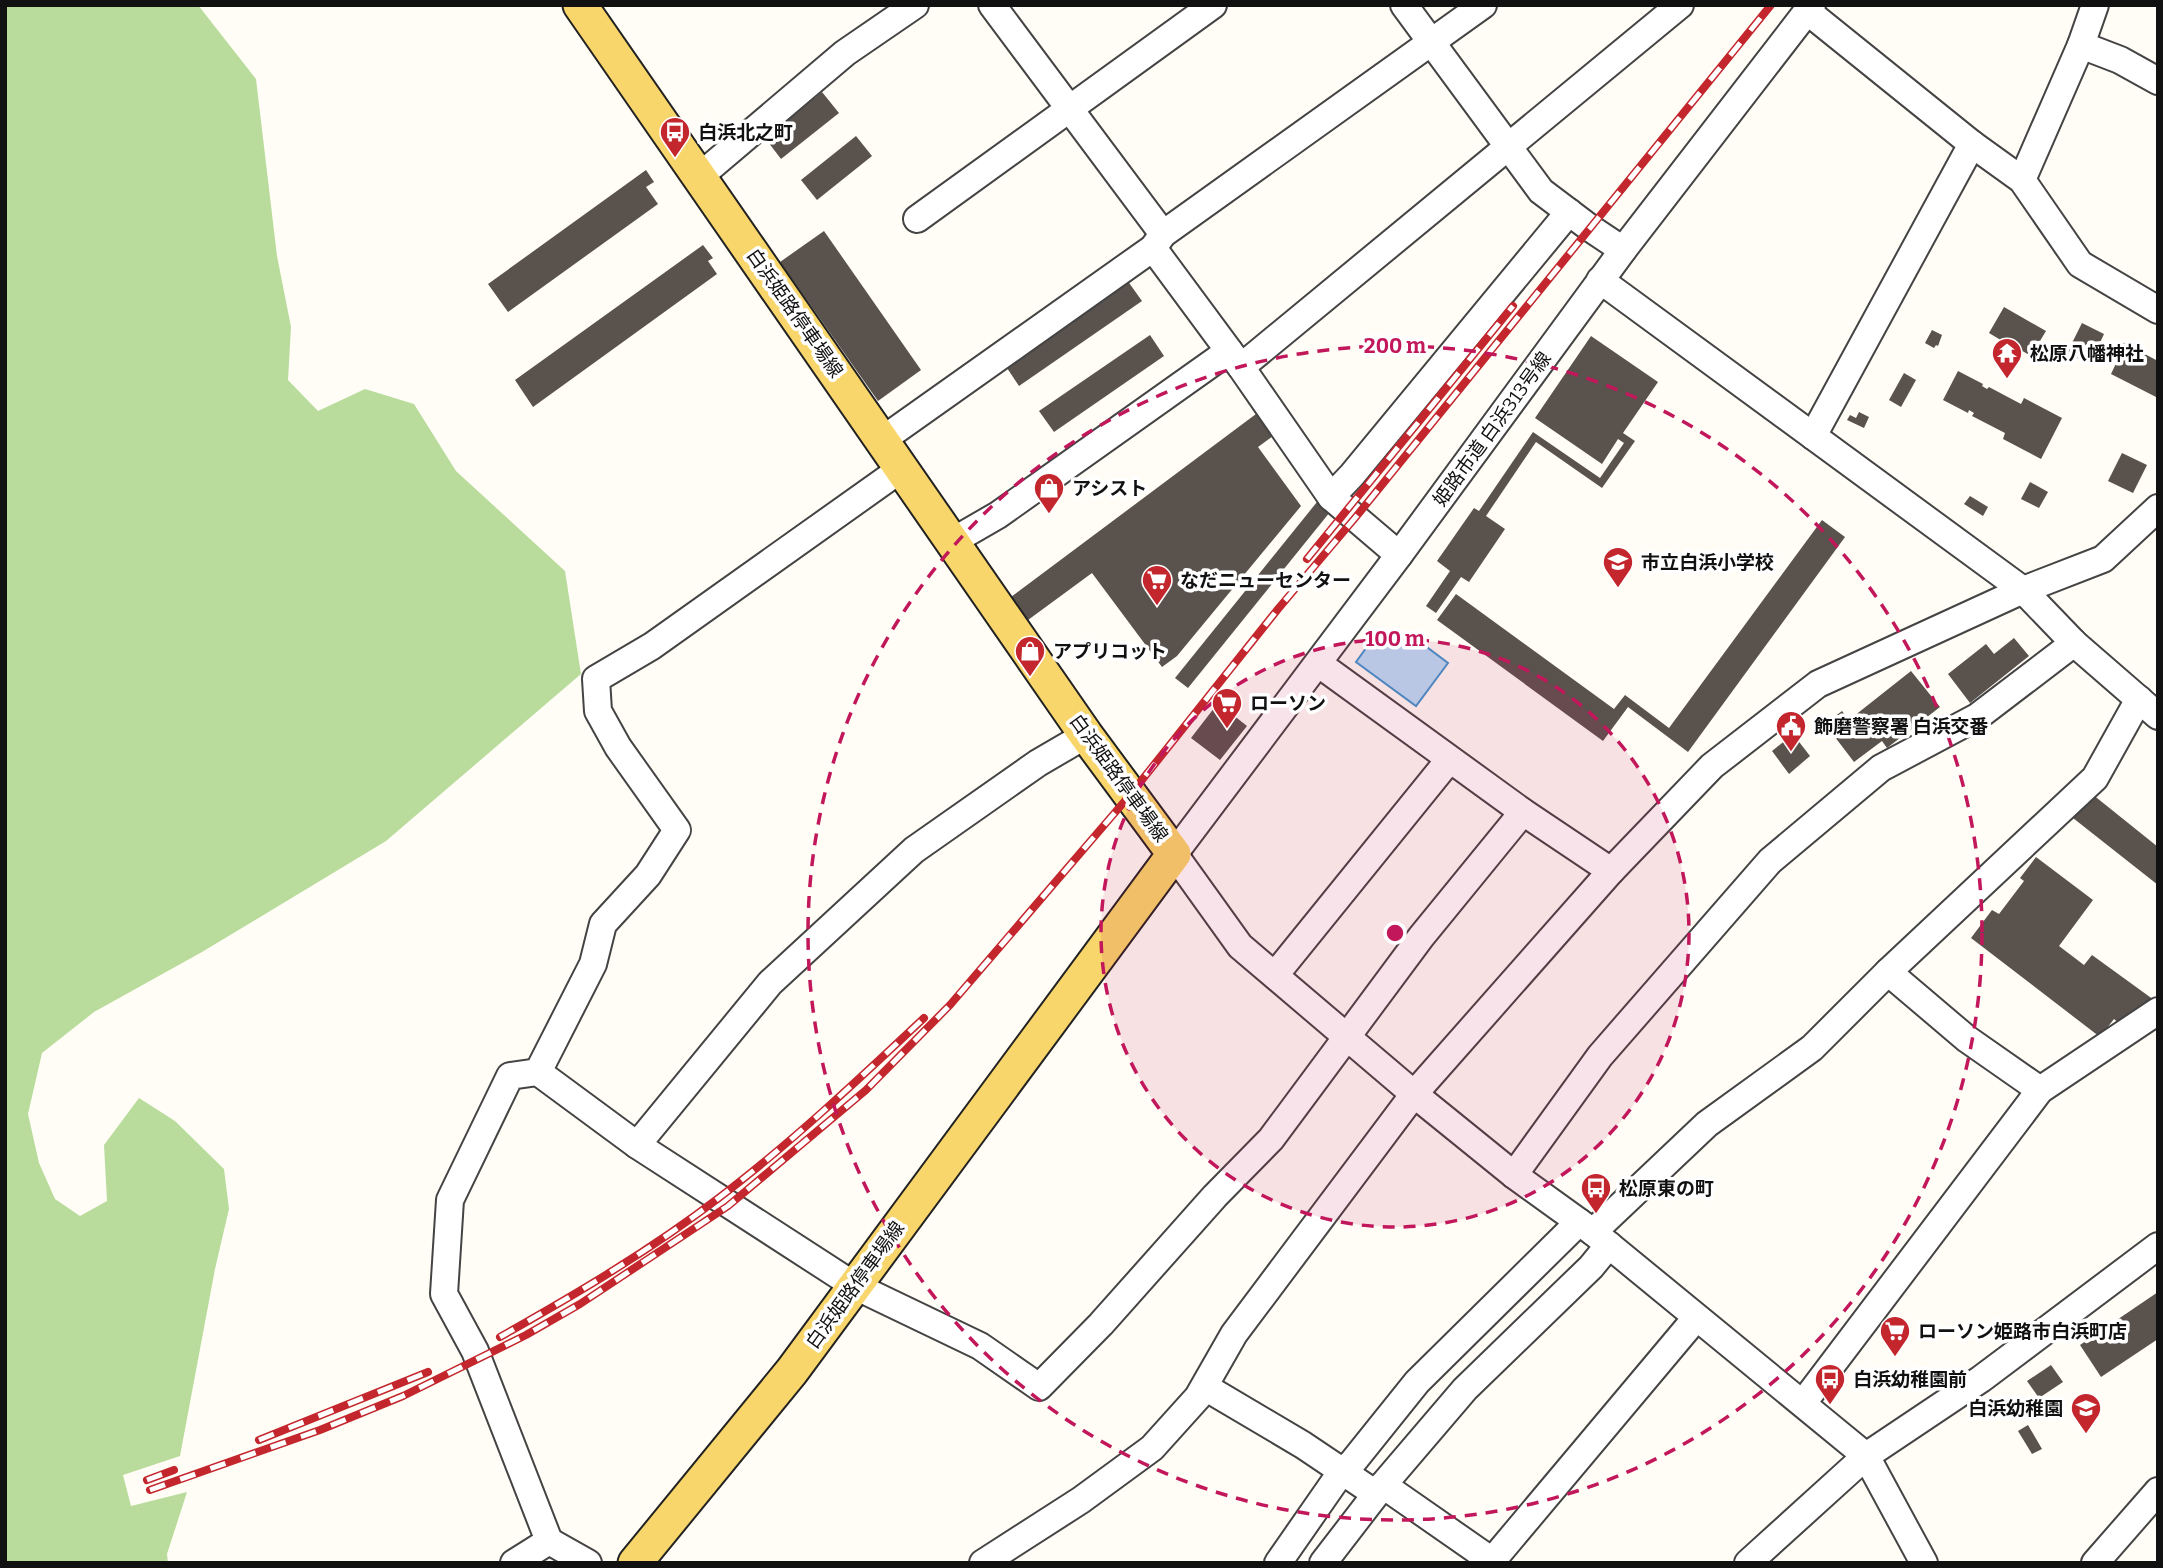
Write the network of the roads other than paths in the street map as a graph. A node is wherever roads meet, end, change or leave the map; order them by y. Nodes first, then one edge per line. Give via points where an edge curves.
1 (580, 5) edge
2 (915, 5) edge
3 (992, 5) edge
4 (1213, 5) edge
5 (1404, 5) edge
6 (1483, 5) edge
7 (1680, 5) edge
8 (2095, 5) edge
9 (1809, 8) edge
10 (1431, 43) junction
11 (2081, 45) junction
12 (2158, 81) edge
13 (1069, 108) junction
14 (1972, 144) junction
15 (1508, 148) junction
16 (700, 176) junction
17 (2022, 180) junction
18 (1569, 212) junction
19 (917, 219) dead end
20 (1158, 241) junction
21 (1623, 250) junction
22 (1600, 280) junction
23 (2158, 310) edge
24 (1235, 359) junction
25 (1813, 436) junction
26 (882, 440) junction
27 (901, 469) junction
28 (1331, 497) junction
29 (2158, 508) edge
30 (953, 541) junction
31 (1399, 555) junction
32 (2023, 590) junction
33 (2074, 643) junction
34 (1318, 664) junction
35 (2148, 708) edge
36 (1086, 735) junction
37 (1449, 760) junction
38 (1523, 812) junction
39 (1174, 854) junction
40 (1611, 870) junction
41 (1888, 972) junction
42 (1275, 975) junction
43 (2158, 1011) edge
44 (1348, 1038) junction
45 (538, 1072) junction
46 (2039, 1090) junction
47 (1413, 1094) junction
48 (637, 1145) junction
49 (1514, 1175) junction
50 (1594, 1233) junction
51 (2158, 1246) edge
52 (855, 1286) junction
53 (1696, 1318) junction
54 (1205, 1387) junction
55 (1802, 1403) junction
56 (1866, 1455) junction
57 (1342, 1471) junction
58 (1380, 1490) junction
59 (2158, 1491) edge
60 (549, 1541) junction
61 (1757, 1559) edge
62 (1494, 1562) edge
63 (514, 1563) edge
64 (588, 1563) edge
65 (635, 1563) edge
66 (982, 1563) edge
67 (1278, 1563) edge
68 (1323, 1563) edge
69 (1924, 1563) edge
70 (2095, 1563) edge

1 - 16 main road, 白浜姫路停車場線
2 - 16 street via 845,53
3 - 13 street
4 - 13 street
5 - 10 street
6 - 10 street
7 - 15 street
8 - 11 street
9 - 14 street
9 - 21 street, 姫路市道 白浜313号線
10 - 15 street
10 - 20 street
11 - 12 street
11 - 17 street
13 - 19 street
13 - 20 street
14 - 17 street
14 - 25 street
15 - 18 street via 1541,191
15 - 24 street
16 - 26 main road, 白浜姫路停車場線
17 - 23 street via 2080,264
18 - 21 street
18 - 28 street
20 - 24 street
20 - 26 street
21 - 22 street, 姫路市道 白浜313号線
22 - 25 street
22 - 31 street, 姫路市道 白浜313号線
24 - 28 street
24 - 30 street
25 - 32 street
26 - 27 main road, 白浜姫路停車場線
27 - 30 main road, 白浜姫路停車場線
27 - 45 street via 652,646 596,678 598,711 677,830 648,875 603,924 593,964
28 - 31 street
29 - 32 street via 2103,559
30 - 36 main road, 白浜姫路停車場線
31 - 34 street, 姫路市道 白浜313号線
32 - 33 street
32 - 40 street via 1818,684 1712,766
33 - 35 street
33 - 49 street via 1977,718 1881,768 1770,861 1600,1056
34 - 37 street
34 - 39 street, 姫路市道 白浜313号線
35 - 41 street via 2095,778
36 - 39 main road, 白浜姫路停車場線
36 - 48 street via 914,850 770,983
37 - 38 street
37 - 42 street
38 - 40 street
38 - 44 street
39 - 42 street via 1240,946
39 - 52 main road, 白浜姫路停車場線
40 - 47 street
41 - 46 street via 1967,1040
41 - 50 street via 1812,1048 1707,1124
42 - 44 street
43 - 46 street
44 - 47 street
44 - 52 street via 1271,1139 1039,1387 980,1346
45 - 48 street
45 - 60 street via 510,1076 450,1200 444,1294 475,1351
46 - 55 street
47 - 49 street
47 - 54 street via 1234,1334
48 - 52 street
49 - 50 street
50 - 53 street
50 - 57 street via 1417,1382
50 - 58 street via 1591,1267 1465,1390
51 - 56 street via 1981,1379
52 - 65 main road, 白浜姫路停車場線 via 792,1371
53 - 55 street
53 - 62 street
54 - 57 street
54 - 66 street via 1152,1448
55 - 56 street
56 - 61 street
56 - 69 street
57 - 58 street
57 - 67 street
58 - 62 street
58 - 68 street
59 - 70 street
60 - 63 street
60 - 64 street

